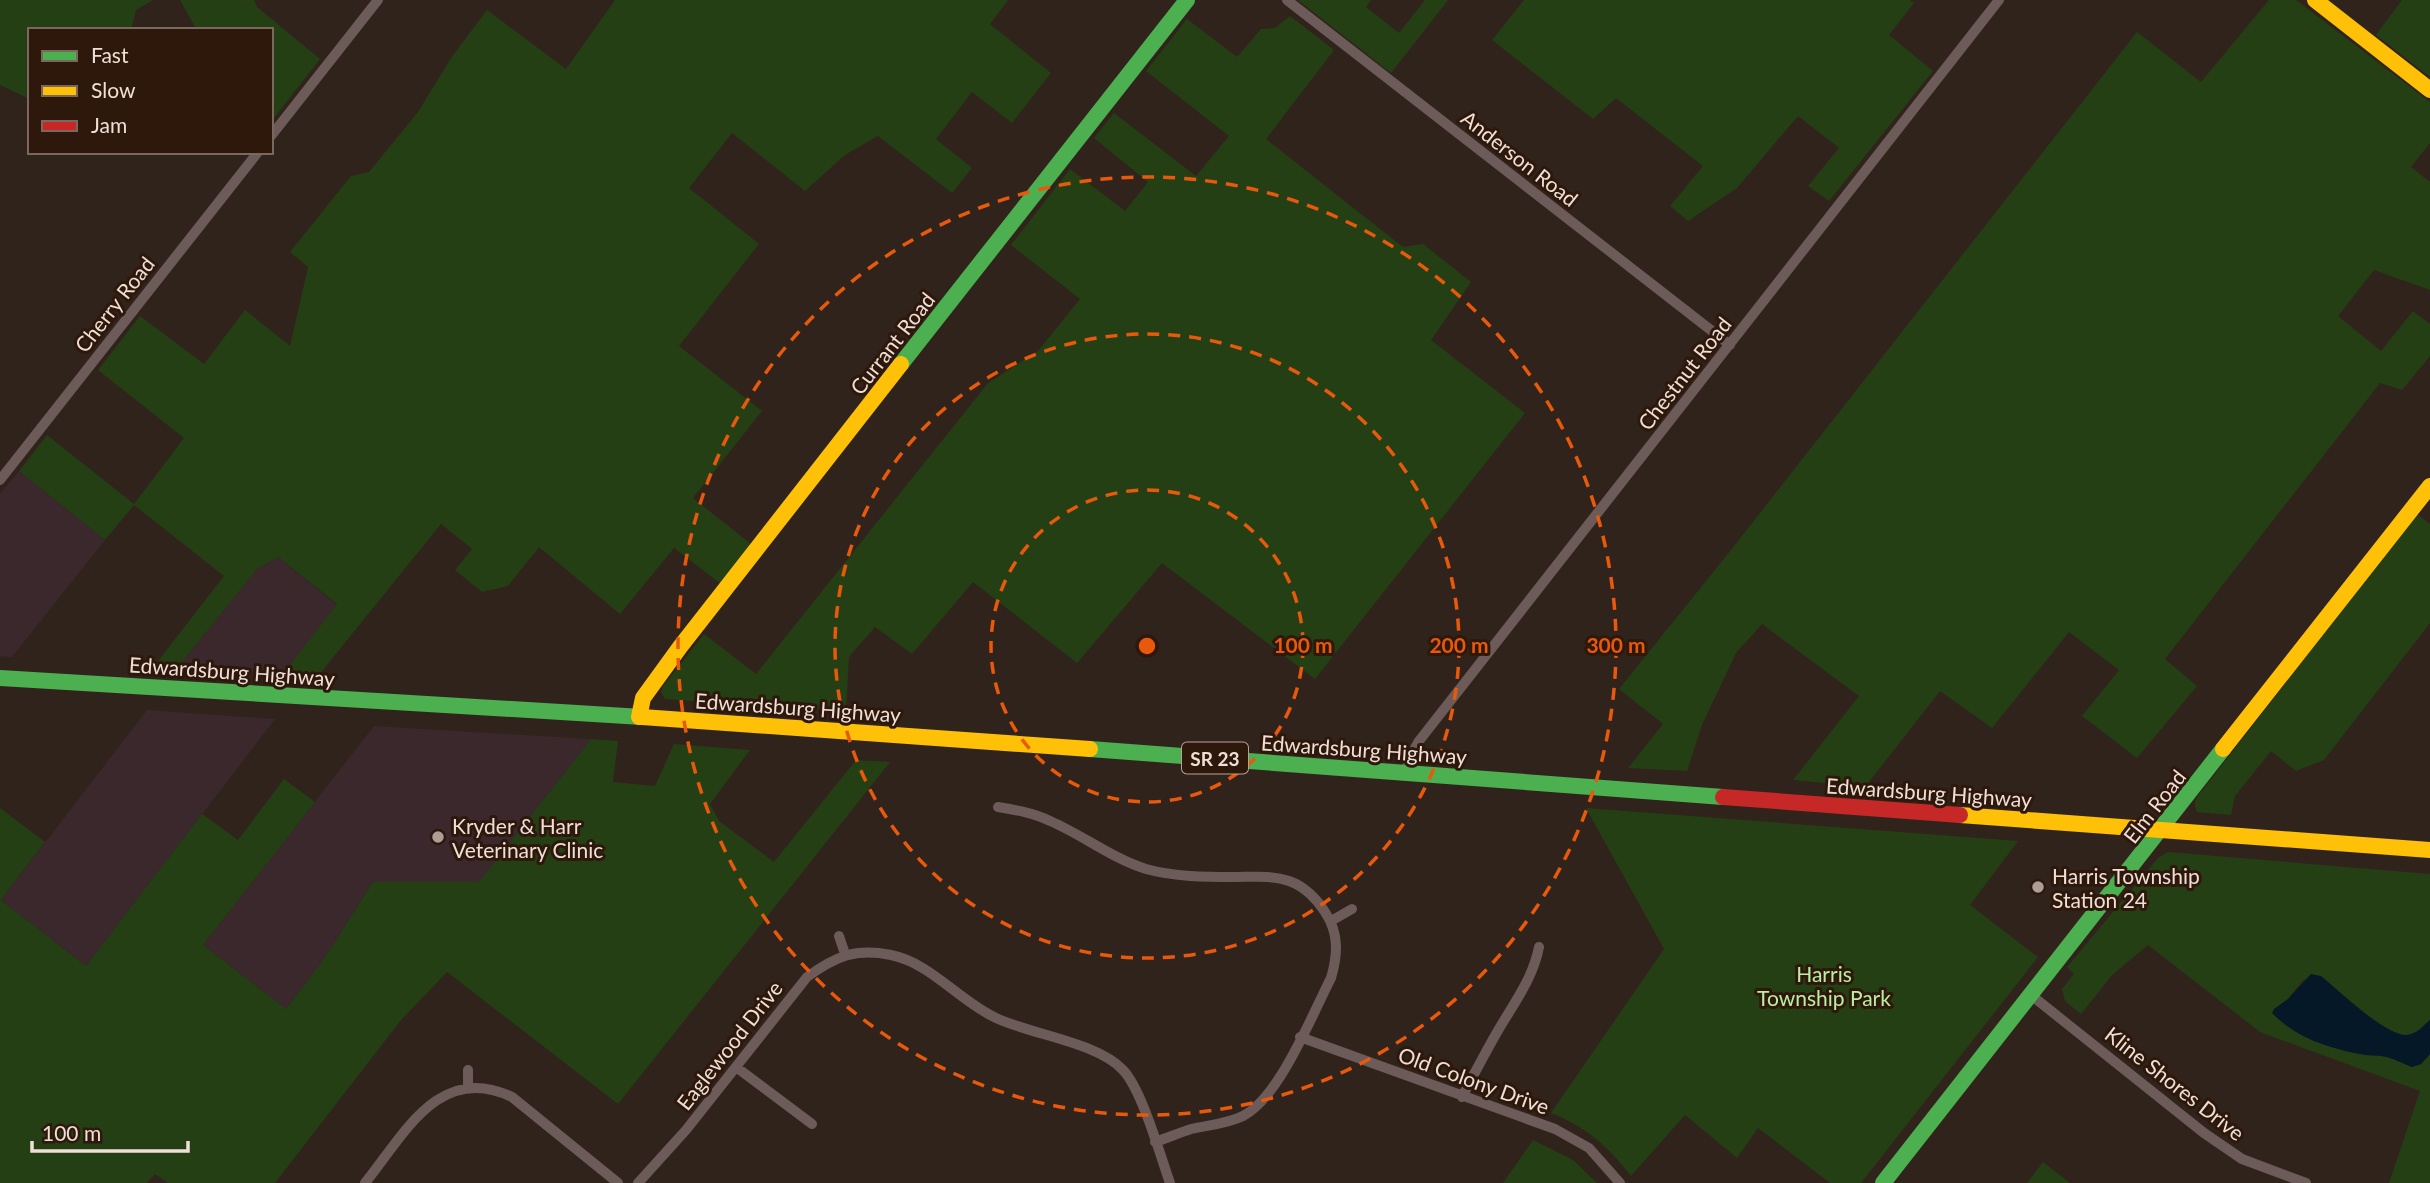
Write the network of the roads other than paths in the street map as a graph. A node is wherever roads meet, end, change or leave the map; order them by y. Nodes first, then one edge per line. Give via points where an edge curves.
1 (378, 0) edge
2 (1187, 0) edge
3 (1287, 0) edge
4 (1999, 0) edge
5 (2315, 0) edge
6 (2430, 90) edge
7 (273, 133) edge
8 (256, 154) edge
9 (1730, 345) junction
10 (0, 480) edge
11 (2430, 486) edge
12 (0, 678) edge
13 (639, 717) junction
14 (1405, 773) junction
15 (998, 807) dead end
16 (2161, 831) junction
17 (2430, 850) edge
18 (1352, 909) dead end
19 (1331, 921) junction
20 (839, 936) dead end
21 (1539, 947) dead end
22 (845, 954) junction
23 (2031, 995) junction
24 (1300, 1037) junction
25 (736, 1067) junction
26 (468, 1070) dead end
27 (468, 1087) junction
28 (1462, 1097) junction
29 (812, 1124) dead end
30 (1155, 1142) junction
31 (365, 1183) edge
32 (618, 1183) edge
33 (639, 1183) edge
34 (1170, 1183) edge
35 (1620, 1183) edge
36 (1882, 1183) edge
37 (2306, 1183) edge

1 - 7 street
2 - 13 main road, Currant Road via 680,647 643,698
3 - 9 street, Anderson Road
4 - 9 street, Chestnut Road
5 - 6 main road
8 - 10 street, Cherry Road
9 - 14 street, Chestnut Road via 1419,741
11 - 16 main road, Elm Road
12 - 13 main road, Edwardsburg Highway / SR 23
13 - 14 main road, Edwardsburg Highway / SR 23
14 - 16 main road, Edwardsburg Highway / SR 23
15 - 19 street via 1049,820 1143,868 1172,875 1289,881 1306,890
16 - 17 main road, Edwardsburg Highway / SR 23
16 - 23 main road, Elm Road
18 - 19 street
19 - 24 street via 1337,940 1336,960
20 - 22 street
21 - 28 street via 1529,978
22 - 25 street, Eaglewood Drive via 807,977
22 - 30 street via 867,952 912,962 987,1014 1108,1058 1134,1085
23 - 36 main road, Elm Road
23 - 37 street, Kline Shores Drive via 2242,1159
24 - 28 street, Old Colony Drive
24 - 30 street via 1267,1097 1255,1109 1240,1118
25 - 29 street
25 - 33 street, Eaglewood Drive
26 - 27 street
27 - 31 street via 434,1101
27 - 32 street via 512,1097
28 - 35 street, Old Colony Drive via 1576,1139
30 - 34 street

